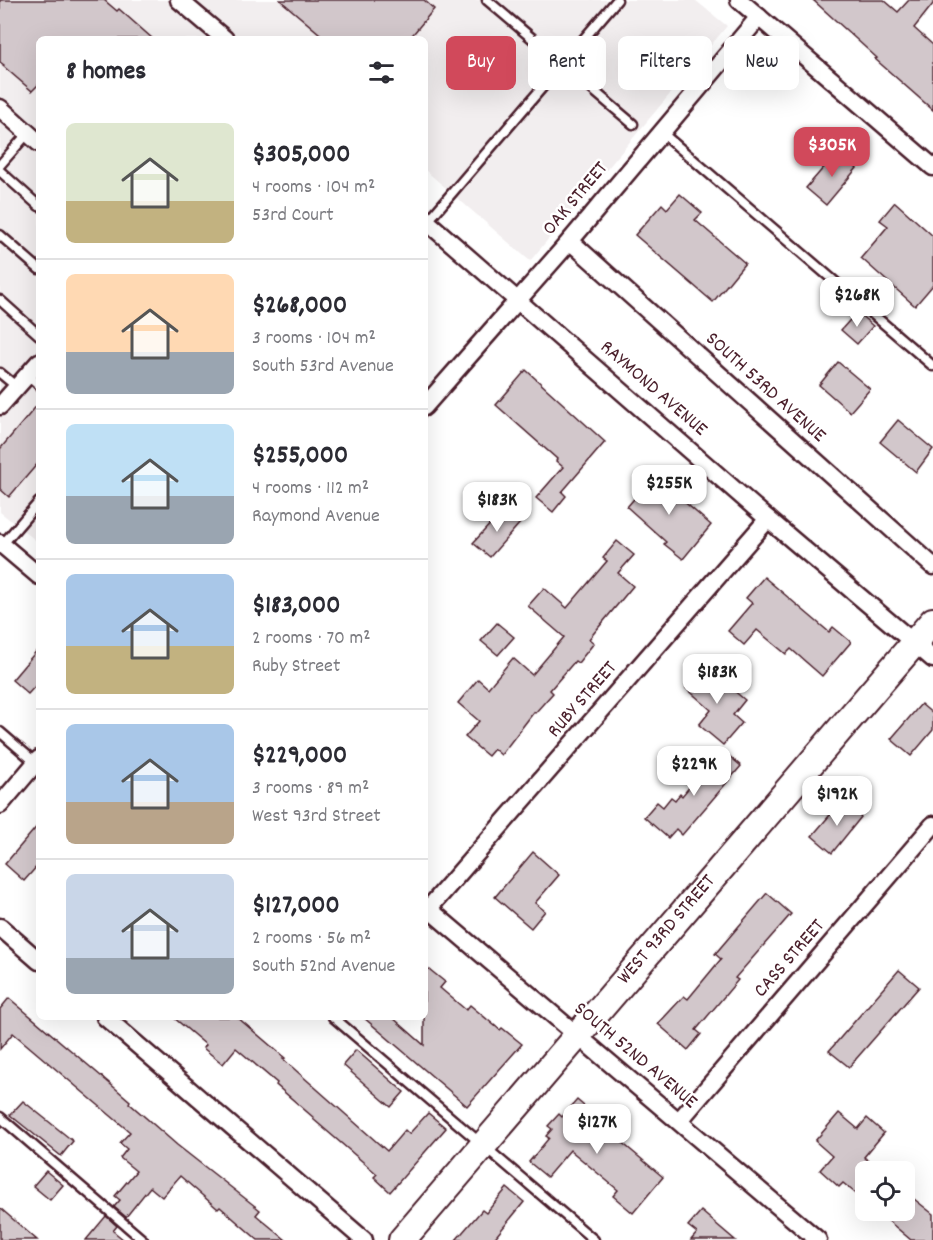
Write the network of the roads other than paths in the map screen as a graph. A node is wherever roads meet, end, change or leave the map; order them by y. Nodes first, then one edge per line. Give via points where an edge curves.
1 (179, 0) edge
2 (487, 0) edge
3 (617, 0) edge
4 (739, 0) edge
5 (759, 18) junction
6 (221, 36) edge
7 (529, 36) edge
8 (586, 36) edge
9 (539, 90) edge
10 (593, 90) edge
11 (0, 108) edge
12 (633, 124) dead end
13 (660, 132) junction
14 (33, 138) edge
15 (0, 165) edge
16 (933, 167) edge
17 (0, 171) edge
18 (36, 203) edge
19 (428, 216) edge
20 (428, 220) edge
21 (0, 235) edge
22 (570, 241) junction
23 (36, 266) edge
24 (518, 299) junction
25 (0, 300) edge
26 (36, 332) edge
27 (933, 366) edge
28 (36, 367) edge
29 (0, 373) edge
30 (28, 382) edge
31 (428, 402) edge
32 (0, 406) edge
33 (36, 505) edge
34 (768, 519) junction
35 (1, 544) edge
36 (933, 566) edge
37 (36, 573) edge
38 (933, 621) edge
39 (924, 651) edge
40 (0, 732) edge
41 (36, 761) edge
42 (36, 765) edge
43 (0, 805) edge
44 (933, 825) edge
45 (428, 905) edge
46 (428, 907) edge
47 (0, 927) edge
48 (36, 958) edge
49 (108, 1020) edge
50 (337, 1020) edge
51 (578, 1035) junction
52 (0, 1117) edge
53 (679, 1121) junction
54 (483, 1145) junction
55 (143, 1240) edge
56 (364, 1240) edge
57 (402, 1240) edge
58 (594, 1240) edge
59 (818, 1240) edge

1 - 6 street
2 - 7 lane
3 - 8 lane
4 - 5 street
5 - 13 street, OAK STREET
5 - 16 street
9 - 19 lane
10 - 12 lane
11 - 14 street
13 - 22 street, OAK STREET
13 - 27 lane
14 - 15 lane
17 - 18 lane
20 - 24 street, RAYMOND AVENUE
21 - 23 lane
22 - 24 street, OAK STREET
22 - 36 street, SOUTH 53RD AVENUE
24 - 31 street, OAK STREET
24 - 34 street, RAYMOND AVENUE
25 - 26 lane
28 - 30 street
29 - 30 lane
30 - 32 street
33 - 35 lane
34 - 39 street, RAYMOND AVENUE
34 - 45 street, RUBY STREET
35 - 37 street
38 - 39 main road, WEST 93RD STREET
39 - 51 main road, WEST 93RD STREET
40 - 41 lane
42 - 43 street
44 - 53 street, CASS STREET
46 - 51 street, SOUTH 52ND AVENUE
47 - 48 street
49 - 56 street
50 - 54 lane
51 - 53 street, SOUTH 52ND AVENUE
51 - 54 main road, WEST 93RD STREET
52 - 55 lane
53 - 59 street, SOUTH 52ND AVENUE
54 - 57 main road, WEST 93RD STREET
54 - 58 lane

